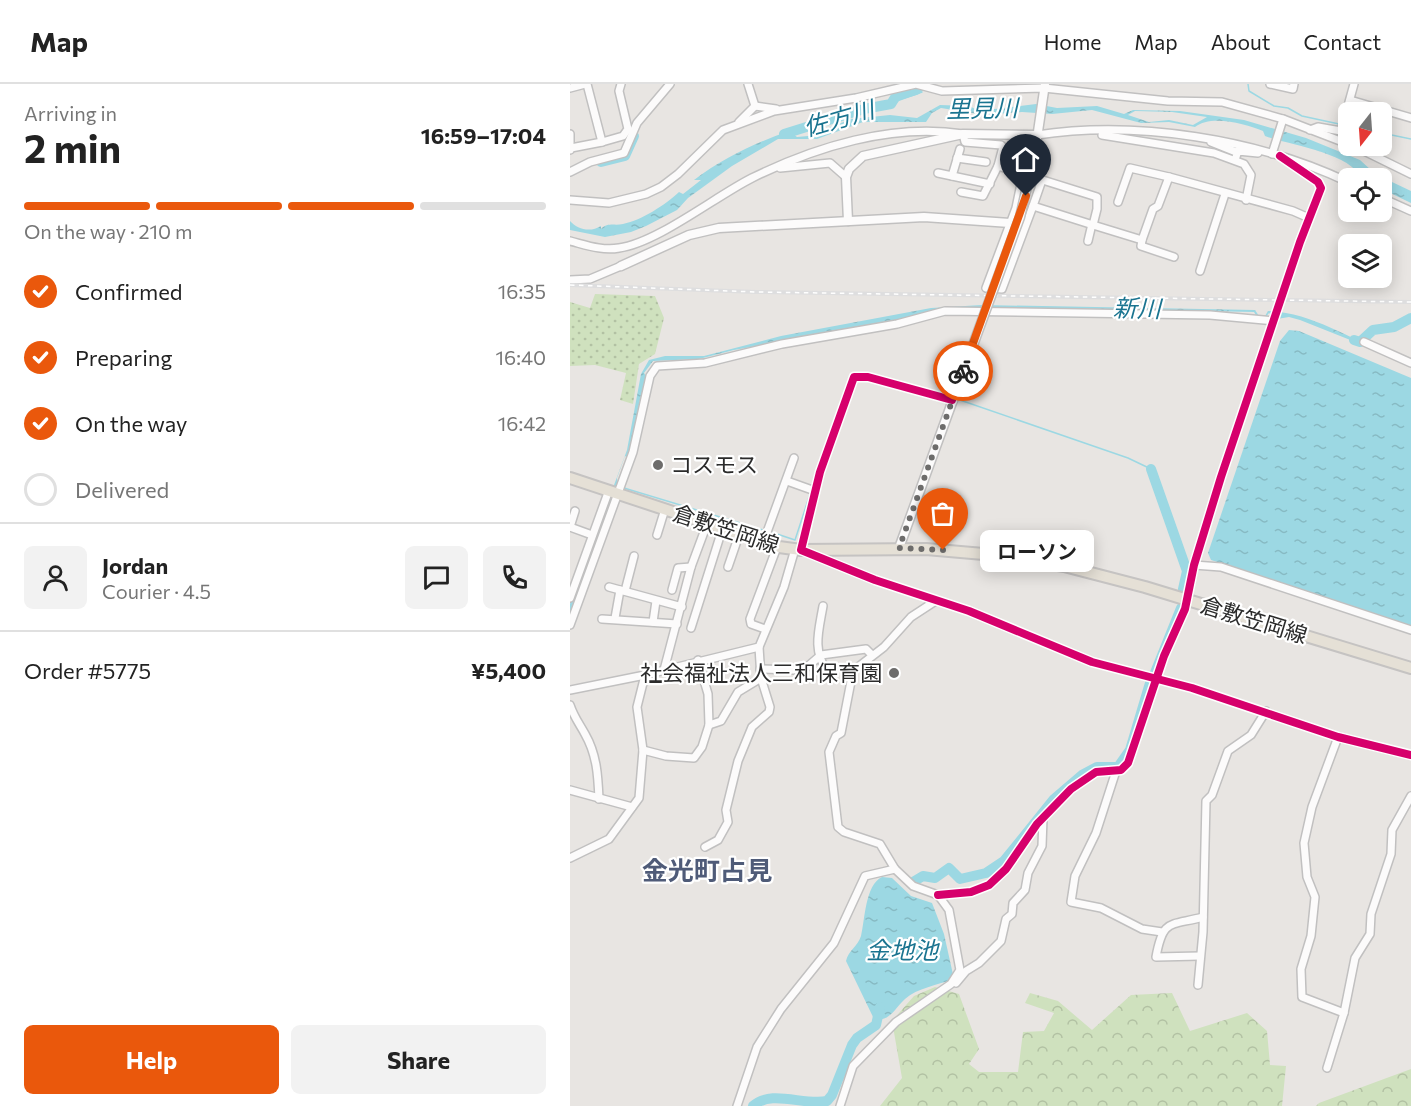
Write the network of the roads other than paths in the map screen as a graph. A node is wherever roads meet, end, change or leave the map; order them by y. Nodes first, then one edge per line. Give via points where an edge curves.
1 (586, 84) edge
2 (621, 84) edge
3 (670, 84) edge
4 (748, 84) edge
5 (916, 84) edge
6 (1270, 84) edge
7 (1294, 84) edge
8 (1354, 84) edge
9 (932, 86) edge
10 (570, 88) edge
11 (1044, 89) edge
12 (1350, 100) junction
13 (755, 106) junction
14 (778, 110) junction
15 (1411, 117) edge
16 (1282, 121) junction
17 (737, 124) junction
18 (1087, 129) junction
19 (1310, 129) junction
20 (1038, 132) junction
21 (570, 134) edge
22 (963, 134) junction
23 (1208, 139) junction
24 (1338, 140) edge
25 (602, 142) junction
26 (571, 149) edge
27 (960, 149) dead end
28 (1270, 152) junction
29 (1235, 156) junction
30 (1280, 156) junction
31 (1374, 156) edge
32 (957, 158) junction
33 (986, 162) dead end
34 (998, 166) junction
35 (776, 168) junction
36 (570, 172) edge
37 (938, 173) dead end
38 (1023, 174) junction
39 (1411, 174) edge
40 (952, 176) junction
41 (846, 177) junction
42 (1169, 177) junction
43 (1338, 178) edge
44 (1042, 180) junction
45 (990, 184) junction
46 (962, 192) dead end
47 (1225, 194) junction
48 (570, 200) edge
49 (1246, 200) junction
50 (1118, 202) dead end
51 (1392, 202) edge
52 (1033, 206) junction
53 (1411, 211) edge
54 (1309, 218) junction
55 (848, 221) junction
56 (1011, 223) junction
57 (1027, 224) junction
58 (1092, 224) junction
59 (1142, 240) junction
60 (570, 241) edge
61 (1088, 241) dead end
62 (1174, 257) dead end
63 (621, 266) joint
64 (1200, 271) dead end
65 (570, 280) edge
66 (1274, 321) junction
67 (1364, 342) dead end
68 (1411, 363) edge
69 (953, 398) junction
70 (794, 458) dead end
71 (570, 478) edge
72 (787, 482) junction
73 (812, 490) junction
74 (613, 492) junction
75 (665, 509) junction
76 (575, 511) dead end
77 (707, 524) junction
78 (570, 527) edge
79 (722, 530) junction
80 (592, 535) junction
81 (657, 535) dead end
82 (739, 535) junction
83 (767, 535) junction
84 (777, 547) junction
85 (899, 548) junction
86 (798, 550) junction
87 (634, 555) dead end
88 (1194, 565) junction
89 (691, 567) junction
90 (728, 567) dead end
91 (572, 586) edge
92 (609, 586) dead end
93 (623, 590) junction
94 (672, 590) dead end
95 (570, 598) edge
96 (937, 600) junction
97 (1188, 600) junction
98 (656, 601) junction
99 (823, 606) dead end
100 (682, 607) junction
101 (615, 618) junction
102 (602, 619) dead end
103 (653, 622) junction
104 (678, 624) junction
105 (570, 625) edge
106 (691, 628) dead end
107 (765, 629) junction
108 (1411, 630) edge
109 (759, 647) junction
110 (871, 654) junction
111 (818, 658) junction
112 (698, 660) junction
113 (1411, 668) edge
114 (760, 669) junction
115 (664, 670) junction
116 (827, 672) dead end
117 (645, 675) junction
118 (760, 678) junction
119 (1156, 679) junction
120 (570, 690) edge
121 (570, 705) edge
122 (1266, 711) junction
123 (709, 725) junction
124 (1338, 737) junction
125 (643, 750) junction
126 (1411, 754) edge
127 (1116, 771) junction
128 (570, 790) edge
129 (1411, 796) edge
130 (599, 799) junction
131 (632, 807) junction
132 (1043, 818) junction
133 (705, 847) dead end
134 (570, 858) edge
135 (894, 869) junction
136 (938, 895) junction
137 (1203, 917) junction
138 (1162, 932) junction
139 (1200, 956) junction
140 (951, 984) junction
141 (1198, 985) dead end
142 (1344, 1013) junction
143 (1327, 1068) dead end
144 (737, 1106) edge
145 (840, 1106) edge

1 - 10 street
1 - 25 street
2 - 25 street via 619,92 628,129 623,136
3 - 36 street via 637,123 624,153
4 - 13 street
5 - 9 street
5 - 14 street
6 - 7 street via 1293,89
8 - 12 street
9 - 11 street via 942,91
11 - 16 street via 1222,102
11 - 20 street
12 - 15 street
12 - 19 street via 1341,131
13 - 14 street
13 - 17 street
14 - 17 street
16 - 19 street
16 - 28 street
17 - 48 street via 723,130 670,180 646,194 609,204
18 - 20 street
18 - 23 street
18 - 29 street via 1091,134
19 - 24 street
20 - 22 street
20 - 69 street, bridge via 1020,217
21 - 26 street
22 - 34 street via 966,142 1001,144
22 - 35 street via 884,135 855,140
22 - 41 street via 863,156
23 - 28 street
23 - 29 street
25 - 26 street
27 - 32 street
28 - 29 street
28 - 30 street
29 - 49 street via 1251,175
30 - 43 street
30 - 54 street via 1321,184
31 - 39 street
32 - 33 street
32 - 40 street
34 - 38 street
34 - 45 street
35 - 41 street via 830,163
35 - 60 street via 646,239 622,248
37 - 40 street
38 - 44 street
38 - 56 street
40 - 45 street
41 - 55 street
42 - 47 street
42 - 50 street via 1130,168
42 - 59 street
44 - 52 street
44 - 58 street via 1097,197
45 - 46 street via 983,196
47 - 49 street
47 - 64 street
49 - 54 street
51 - 53 street
52 - 57 street
52 - 58 street
54 - 66 street
55 - 56 street via 924,217
55 - 63 street via 698,231
56 - 57 street
56 - 57 street via 986,288 1002,289
58 - 59 street
58 - 61 street
59 - 62 street via 1141,246
63 - 65 street via 590,279
66 - 74 street via 1210,315 945,311 705,363 663,364 653,369 650,376 633,452
66 - 88 street
67 - 68 street
69 - 73 street via 854,377
69 - 85 street
70 - 72 street
71 - 74 main road, 倉敷笠岡線
72 - 73 street
72 - 83 street
73 - 86 street
74 - 75 main road, 倉敷笠岡線
74 - 80 street
74 - 105 street
75 - 77 main road, 倉敷笠岡線
75 - 81 street
76 - 78 street
77 - 79 main road, 倉敷笠岡線
77 - 89 street
78 - 80 street
79 - 82 main road, 倉敷笠岡線
79 - 106 street
80 - 91 street
82 - 83 main road, 倉敷笠岡線
82 - 90 street
83 - 84 main road, 倉敷笠岡線
84 - 86 main road, 倉敷笠岡線
84 - 107 street via 750,619 751,624
85 - 86 main road, 倉敷笠岡線
85 - 97 main road, 倉敷笠岡線 via 1031,560
86 - 96 street
86 - 107 street
87 - 93 street
88 - 97 street
88 - 108 street via 1221,567
89 - 94 street via 678,568
89 - 100 street
91 - 95 street
92 - 93 street
93 - 98 street
93 - 101 street
96 - 110 street via 911,617
96 - 119 street via 1063,652
97 - 113 main road, 倉敷笠岡線
97 - 119 street
98 - 100 street
98 - 103 street
99 - 111 street
100 - 104 street
101 - 102 street
101 - 103 street
103 - 104 street
104 - 115 street
107 - 109 street
109 - 112 street
109 - 114 street
110 - 111 street via 866,649
110 - 135 street via 853,670 841,733 829,752 835,818 844,832 880,844
111 - 114 street via 807,667 793,670
111 - 116 street
112 - 115 street
112 - 123 street via 706,687
114 - 118 street
115 - 117 street
117 - 120 street
117 - 125 street via 637,707
118 - 123 street via 738,692 721,721
118 - 133 street via 769,712 753,727 738,760 726,810 728,822 718,840
119 - 122 street
119 - 127 street via 1128,763
121 - 130 street via 597,762
122 - 124 street
122 - 137 street via 1251,735 1228,751 1212,795 1206,801
123 - 125 street via 694,758
124 - 126 street
124 - 142 street via 1312,807 1304,843 1307,877 1315,897 1311,936 1301,969 1302,997
125 - 131 street via 639,798
127 - 132 street via 1096,772 1084,778
127 - 138 street via 1096,833 1075,876 1071,902 1101,908 1142,930
128 - 130 street
129 - 142 street via 1392,830 1391,854 1371,914 1370,934 1355,958
130 - 131 street
131 - 134 street via 609,839
132 - 136 street via 1006,869 989,885 971,892
132 - 140 street via 1042,846 1028,873 1025,890 1006,919 1001,941 958,982
135 - 136 street via 913,886
135 - 144 street via 865,876 834,943 781,1009 757,1047
136 - 140 street via 949,910 960,970
137 - 138 street via 1168,925
137 - 139 street
138 - 139 street via 1156,957
139 - 141 street
140 - 145 street via 896,1022 854,1066
142 - 143 street

